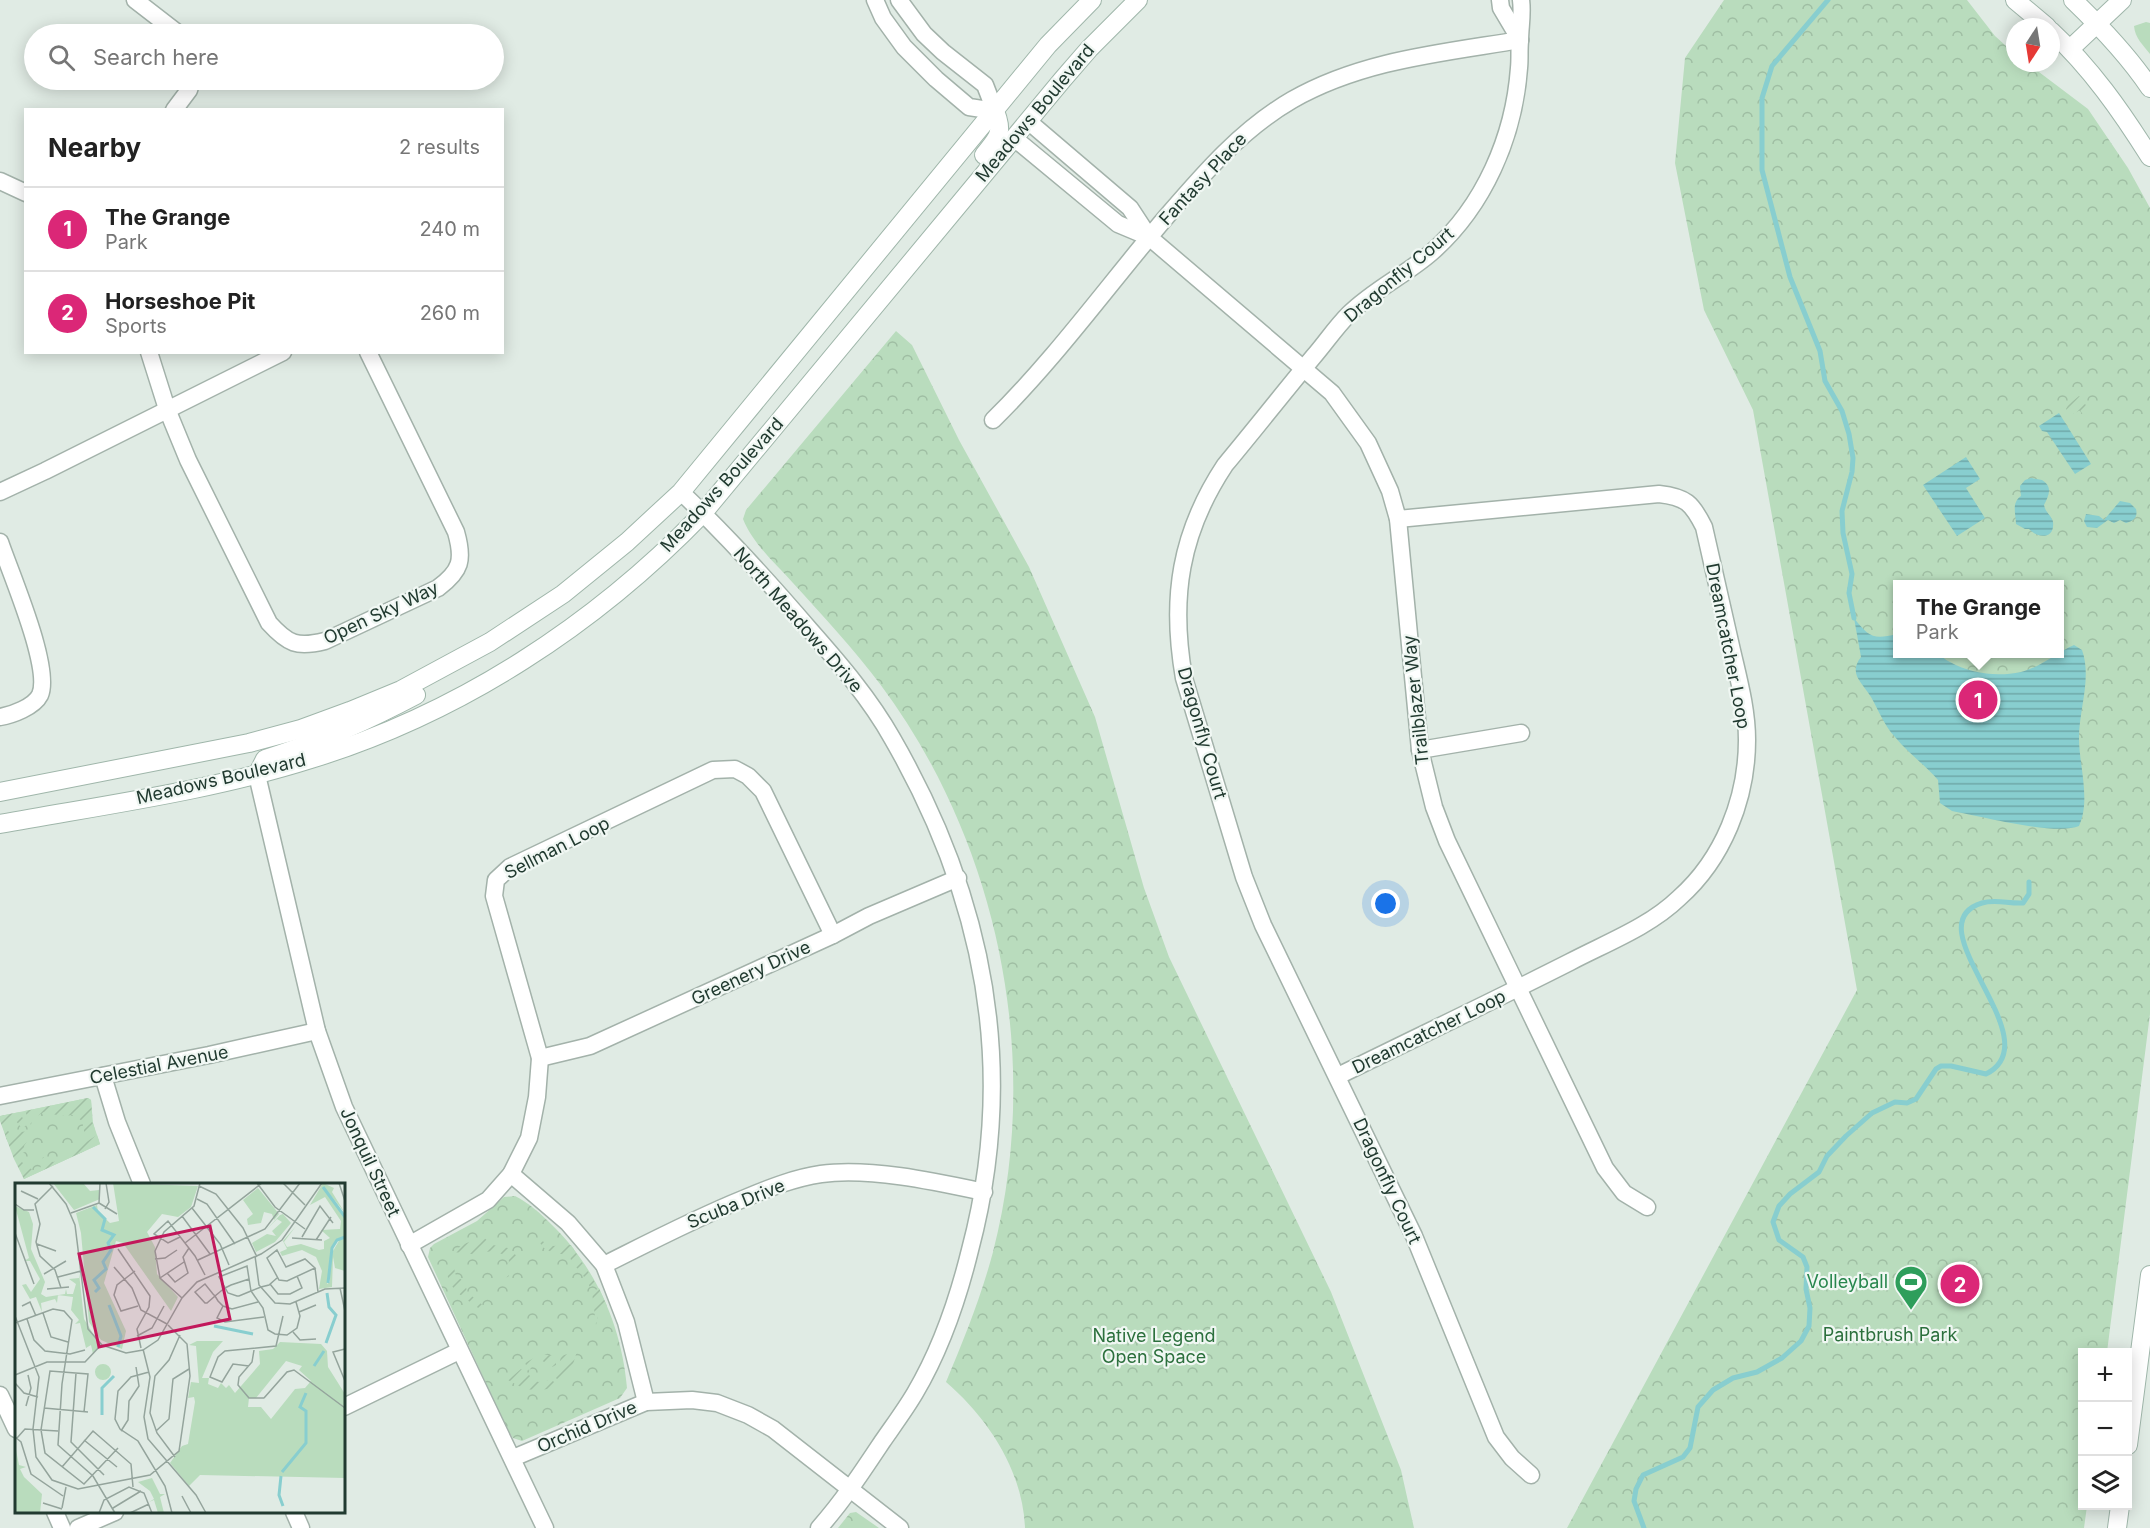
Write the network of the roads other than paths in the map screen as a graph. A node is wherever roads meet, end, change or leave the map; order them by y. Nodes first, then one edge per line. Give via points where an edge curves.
1 (135, 0) edge
2 (875, 0) edge
3 (899, 0) edge
4 (1092, 0) edge
5 (1138, 0) edge
6 (1500, 0) edge
7 (1521, 0) edge
8 (2015, 0) edge
9 (2073, 0) edge
10 (2122, 0) edge
11 (2036, 18) edge
12 (2097, 23) junction
13 (166, 24) edge
14 (1520, 40) junction
15 (2060, 40) edge
16 (2070, 49) junction
17 (2150, 88) edge
18 (189, 90) edge
19 (176, 108) edge
20 (995, 111) junction
21 (1028, 121) junction
22 (1014, 138) junction
23 (2150, 157) edge
24 (0, 181) edge
25 (24, 192) edge
26 (1149, 237) junction
27 (910, 260) junction
28 (150, 354) edge
29 (279, 354) edge
30 (369, 354) edge
31 (1304, 368) junction
32 (167, 409) junction
33 (993, 420) dead end
34 (0, 492) edge
35 (681, 492) junction
36 (703, 513) junction
37 (1398, 519) junction
38 (0, 542) edge
39 (448, 666) junction
40 (0, 717) edge
41 (1521, 734) dead end
42 (1420, 750) junction
43 (257, 775) junction
44 (0, 792) edge
45 (0, 824) edge
46 (958, 878) junction
47 (832, 935) junction
48 (1518, 988) junction
49 (317, 1031) junction
50 (540, 1058) junction
51 (103, 1076) junction
52 (1338, 1076) junction
53 (0, 1096) edge
54 (511, 1174) junction
55 (141, 1183) edge
56 (984, 1192) junction
57 (1647, 1207) dead end
58 (409, 1245) junction
59 (603, 1265) junction
60 (2150, 1275) edge
61 (459, 1351) junction
62 (0, 1395) edge
63 (646, 1402) junction
64 (345, 1407) edge
65 (2132, 1408) edge
66 (15, 1427) edge
67 (513, 1458) junction
68 (1531, 1475) dead end
69 (851, 1489) junction
70 (2119, 1510) edge
71 (55, 1513) edge
72 (113, 1513) edge
73 (294, 1513) edge
74 (62, 1528) edge
75 (78, 1528) edge
76 (301, 1528) edge
77 (545, 1528) edge
78 (819, 1528) edge
79 (900, 1528) edge
80 (2116, 1528) edge

1 - 13 street
2 - 20 street via 904,47 936,79 969,107
3 - 20 street via 924,34 986,86
4 - 20 main road, Meadows Boulevard via 1048,45
5 - 21 main road, Meadows Boulevard via 1089,49
6 - 14 street
7 - 14 street, Dragonfly Court
8 - 11 main road
9 - 12 main road
10 - 12 main road
12 - 16 main road
12 - 17 main road
14 - 26 street, Fantasy Place via 1376,66 1293,99 1237,140
14 - 31 street, Dragonfly Court via 1509,124 1500,152 1473,206 1431,253 1385,284 1349,315
15 - 16 main road
16 - 23 main road via 2107,91
18 - 19 street
20 - 27 main road via 999,136 923,229
20 - 35 main road, Meadows Boulevard
21 - 22 main road, Meadows Boulevard
21 - 26 street, Trailblazer Way via 1130,208
22 - 26 street, Trailblazer Way via 1118,224
22 - 27 main road, Meadows Boulevard
24 - 25 street
26 - 31 street, Trailblazer Way
26 - 33 street, Fantasy Place via 1028,386
27 - 36 main road, Meadows Boulevard
28 - 32 street, Open Sky Way
29 - 32 street
30 - 32 street, Open Sky Way via 456,532 460,564 438,588 325,641 291,643 269,623
31 - 37 street, Trailblazer Way via 1332,393 1368,442
31 - 52 street, Dragonfly Court via 1210,487 1180,569 1178,630 1184,678 1244,877 1263,925
32 - 34 street
35 - 36 street, North Meadows Drive
35 - 39 main road, Meadows Boulevard via 563,594
36 - 43 main road, Meadows Boulevard via 615,594 545,647 507,670 396,729
36 - 46 street, North Meadows Drive via 851,677 891,736 928,806
37 - 42 street, Trailblazer Way
37 - 48 street, Dreamcatcher Loop via 1659,494 1691,504 1704,527 1745,715 1746,764 1732,820 1700,876 1658,915
38 - 40 street via 39,655 42,683 40,696 33,702
39 - 43 main road via 427,689 361,723 265,759
39 - 44 main road, Meadows Boulevard via 391,694 301,729 193,755
41 - 42 street
42 - 48 street, Trailblazer Way via 1447,841
43 - 45 main road, Meadows Boulevard
43 - 49 street, Jonquil Street
46 - 47 street, Greenery Drive
46 - 56 street, North Meadows Drive via 978,953 990,1028 993,1090
47 - 50 street, Greenery Drive via 590,1046
47 - 50 street, Sellman Loop via 763,791 735,769 714,770 510,867 496,880 495,896
48 - 52 street, Dreamcatcher Loop
48 - 57 street, Trailblazer Way via 1605,1168 1624,1193
49 - 51 street, Celestial Avenue
49 - 58 street, Jonquil Street via 344,1107
50 - 54 street, Sellman Loop via 529,1138
51 - 53 street, Celestial Avenue
51 - 55 street
52 - 68 street, Dragonfly Court via 1414,1236 1496,1437
54 - 58 street, Sellman Loop via 488,1200
54 - 59 street via 568,1223
56 - 59 street, Scuba Drive via 880,1175 822,1174 780,1184 711,1212
56 - 69 street, North Meadows Drive via 962,1282 930,1364
58 - 61 street, Jonquil Street
59 - 63 street via 626,1322
60 - 65 main road
61 - 64 street
61 - 67 street, Jonquil Street
62 - 66 street
63 - 67 street, Orchid Drive
63 - 69 street, Orchid Drive via 717,1403 748,1415 773,1429
67 - 77 street, Jonquil Street
69 - 78 street, North Meadows Drive
69 - 79 street, Orchid Drive
70 - 80 main road
71 - 74 street
72 - 75 street
73 - 76 street

